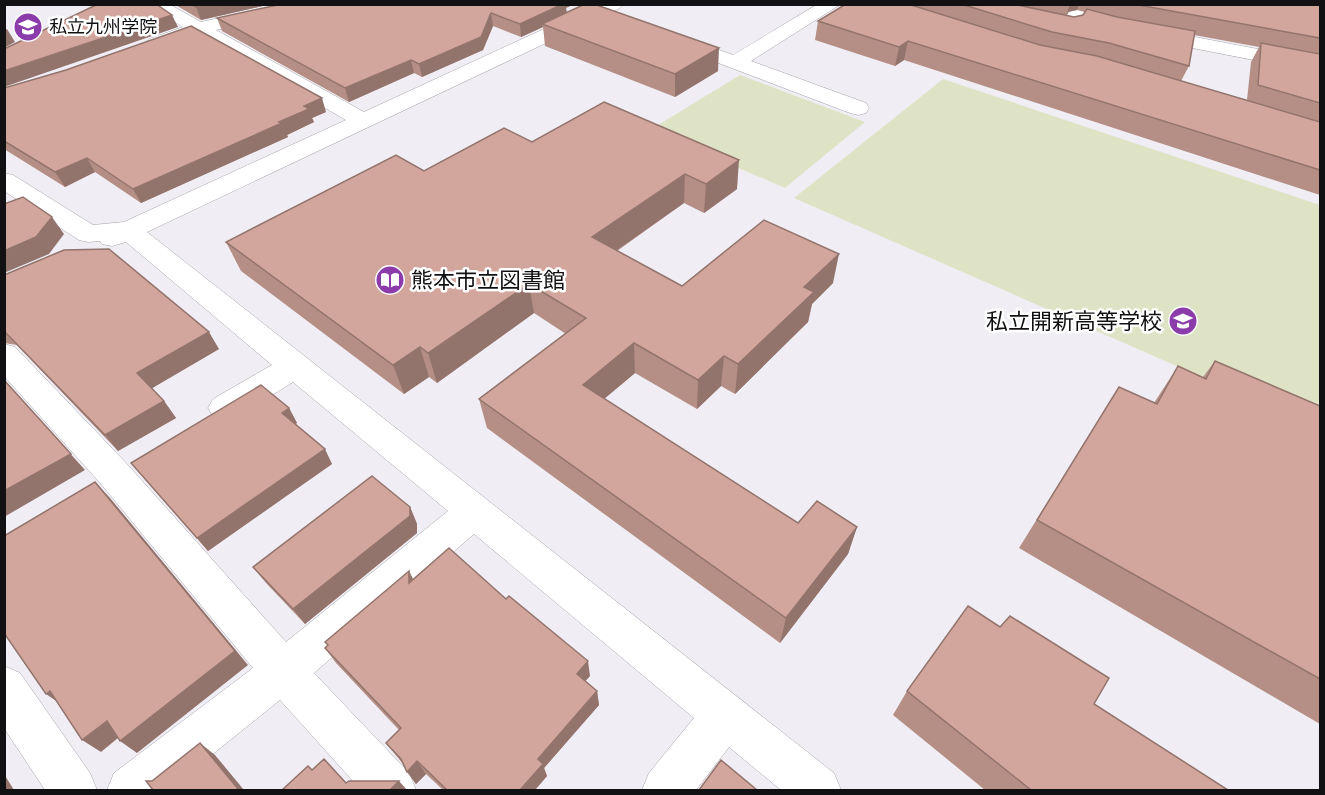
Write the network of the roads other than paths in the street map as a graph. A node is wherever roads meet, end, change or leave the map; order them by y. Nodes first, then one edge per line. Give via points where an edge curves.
1 (155, 4) edge
2 (311, 4) edge
3 (832, 4) edge
4 (612, 12) edge
5 (1076, 16) edge
6 (1046, 22) edge
7 (1099, 24) edge
8 (197, 29) junction
9 (1134, 31) edge
10 (657, 33) edge
11 (142, 48) edge
12 (1041, 58) edge
13 (735, 62) junction
14 (1062, 62) junction
15 (1083, 66) edge
16 (1320, 67) edge
17 (858, 108) dead end
18 (363, 121) junction
19 (4, 180) edge
20 (128, 230) junction
21 (76, 254) edge
22 (4, 355) edge
23 (295, 366) junction
24 (195, 426) edge
25 (475, 511) junction
26 (283, 671) junction
27 (4, 688) edge
28 (725, 716) junction
29 (73, 790) edge
30 (131, 790) edge
31 (392, 790) edge
32 (666, 790) edge
33 (817, 790) edge

1 - 8 street
2 - 8 street
3 - 13 street
4 - 18 street
5 - 6 street
5 - 7 street
5 - 14 street
8 - 11 street
8 - 18 street
9 - 16 street
10 - 13 street
12 - 14 street
13 - 17 street
14 - 15 street
18 - 20 street
19 - 20 street via 88,234
20 - 21 street
20 - 23 street
22 - 26 street via 114,474
23 - 24 street
23 - 25 street
25 - 26 street
25 - 28 street
26 - 30 street
26 - 31 street
27 - 29 street
28 - 32 street
28 - 33 street

